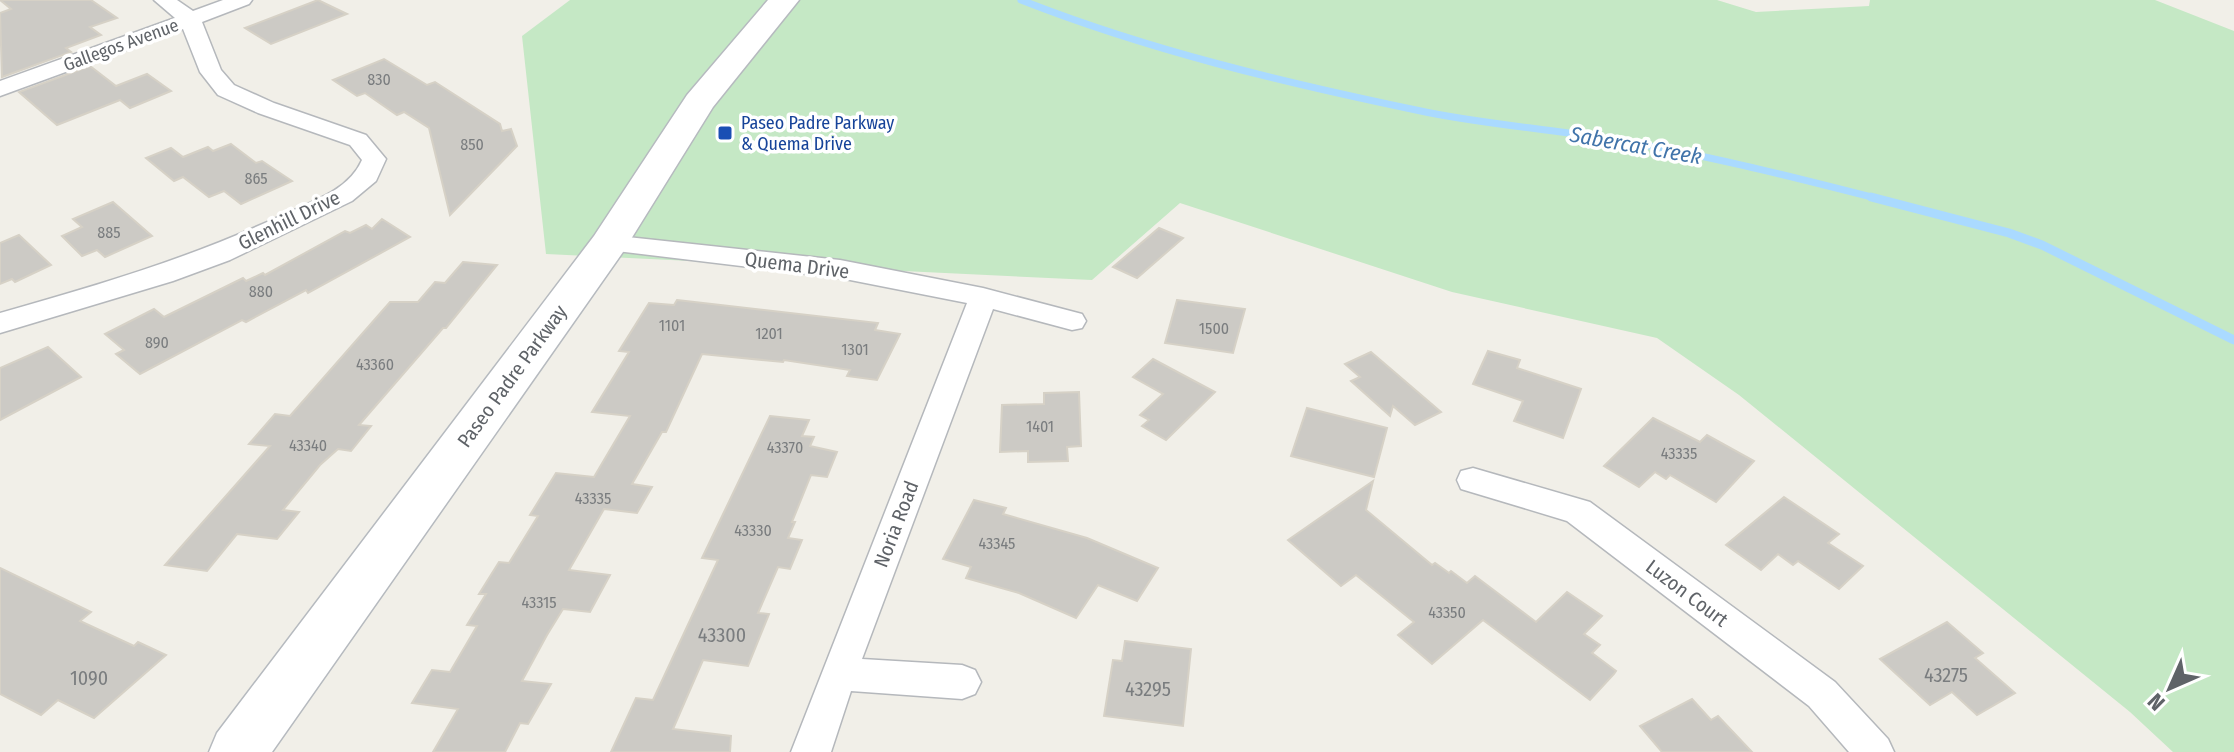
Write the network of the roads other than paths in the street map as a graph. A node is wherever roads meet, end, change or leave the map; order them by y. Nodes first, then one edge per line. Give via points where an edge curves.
1 (164, 0) edge
2 (242, 0) edge
3 (783, 2) edge
4 (190, 19) junction
5 (0, 89) edge
6 (609, 243) junction
7 (983, 297) junction
8 (1072, 321) dead end
9 (0, 323) edge
10 (1473, 480) dead end
11 (838, 674) junction
12 (962, 682) dead end
13 (238, 752) edge
14 (811, 752) edge
15 (1874, 752) edge

1 - 4 street
2 - 4 street, Gallegos Avenue
3 - 6 main road, Paseo Padre Parkway via 699,102
4 - 5 street, Gallegos Avenue
4 - 9 street, Glenhill Drive via 211,72 226,90 358,140 374,159 367,176 343,196 220,254
6 - 7 street, Quema Drive via 840,269
6 - 13 main road, Paseo Padre Parkway
7 - 8 street, Quema Drive
7 - 11 street, Noria Road
10 - 15 street, Luzon Court via 1578,511 1822,694
11 - 12 street
11 - 14 street, Noria Road

